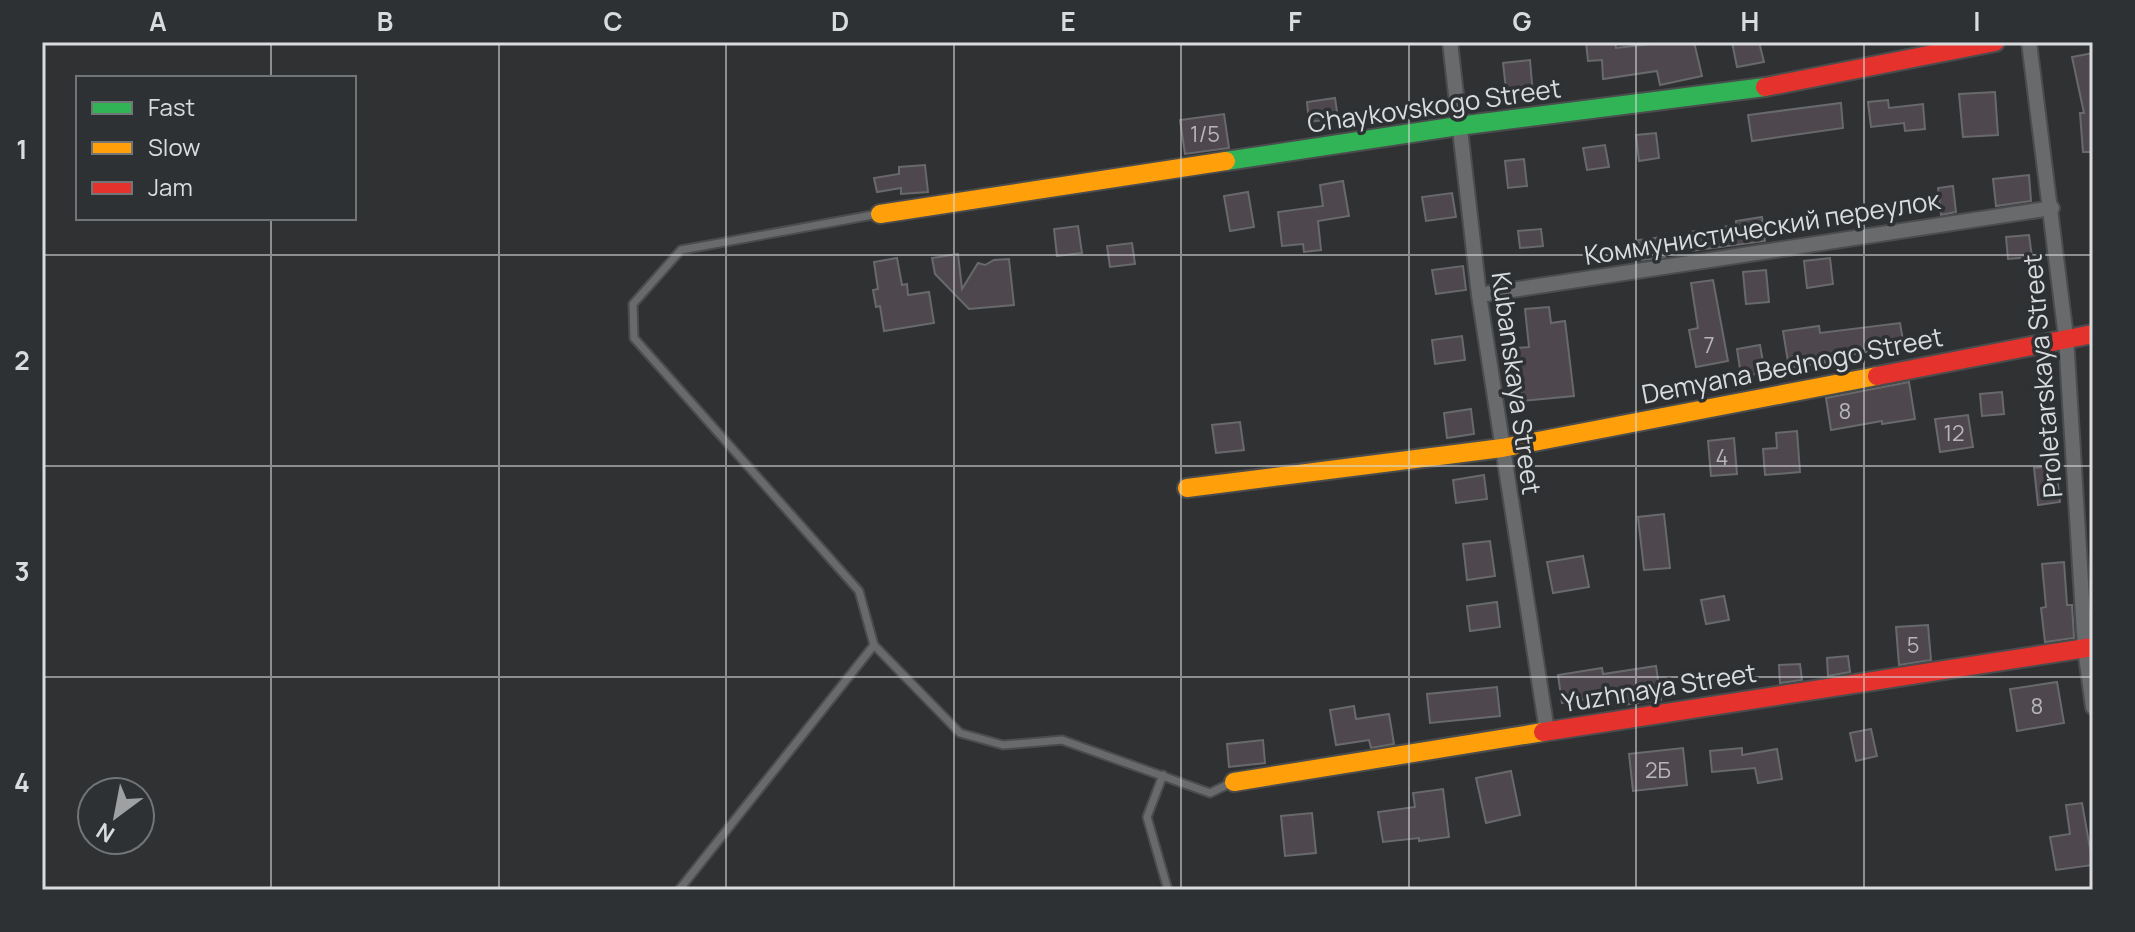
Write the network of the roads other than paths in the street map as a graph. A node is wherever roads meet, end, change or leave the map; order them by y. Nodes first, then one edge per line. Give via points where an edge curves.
1 (1450, 42) edge
2 (1995, 42) edge
3 (2029, 42) edge
4 (1458, 126) junction
5 (2052, 208) junction
6 (880, 214) joint
7 (1479, 295) junction
8 (2093, 334) edge
9 (2066, 337) junction
10 (1502, 448) junction
11 (1187, 488) dead end
12 (874, 645) junction
13 (2089, 648) edge
14 (2093, 707) edge
15 (1547, 731) junction
16 (1163, 775) junction
17 (1234, 782) joint
18 (679, 890) edge
19 (1168, 890) edge

1 - 4 street, Kubanskaya Street
2 - 4 street, Chaykovskogo Street via 1744,91
3 - 5 street, Proletarskaya Street
4 - 6 street, Chaykovskogo Street
4 - 7 street, Kubanskaya Street
5 - 7 street, Коммунистический переулок
5 - 9 street, Proletarskaya Street
6 - 12 lane via 681,250 633,304 634,338 859,591
7 - 10 street, Kubanskaya Street
8 - 9 street, Demyana Bednogo Street
9 - 10 street, Demyana Bednogo Street
9 - 13 street, Proletarskaya Street
10 - 11 street, Demyana Bednogo Street
10 - 15 street, Kubanskaya Street
12 - 16 lane via 960,733 1003,745 1062,740
12 - 18 lane
13 - 14 street, Proletarskaya Street
13 - 15 street, Yuzhnaya Street
15 - 17 street, Yuzhnaya Street
16 - 17 lane via 1210,793
16 - 19 lane via 1147,817

